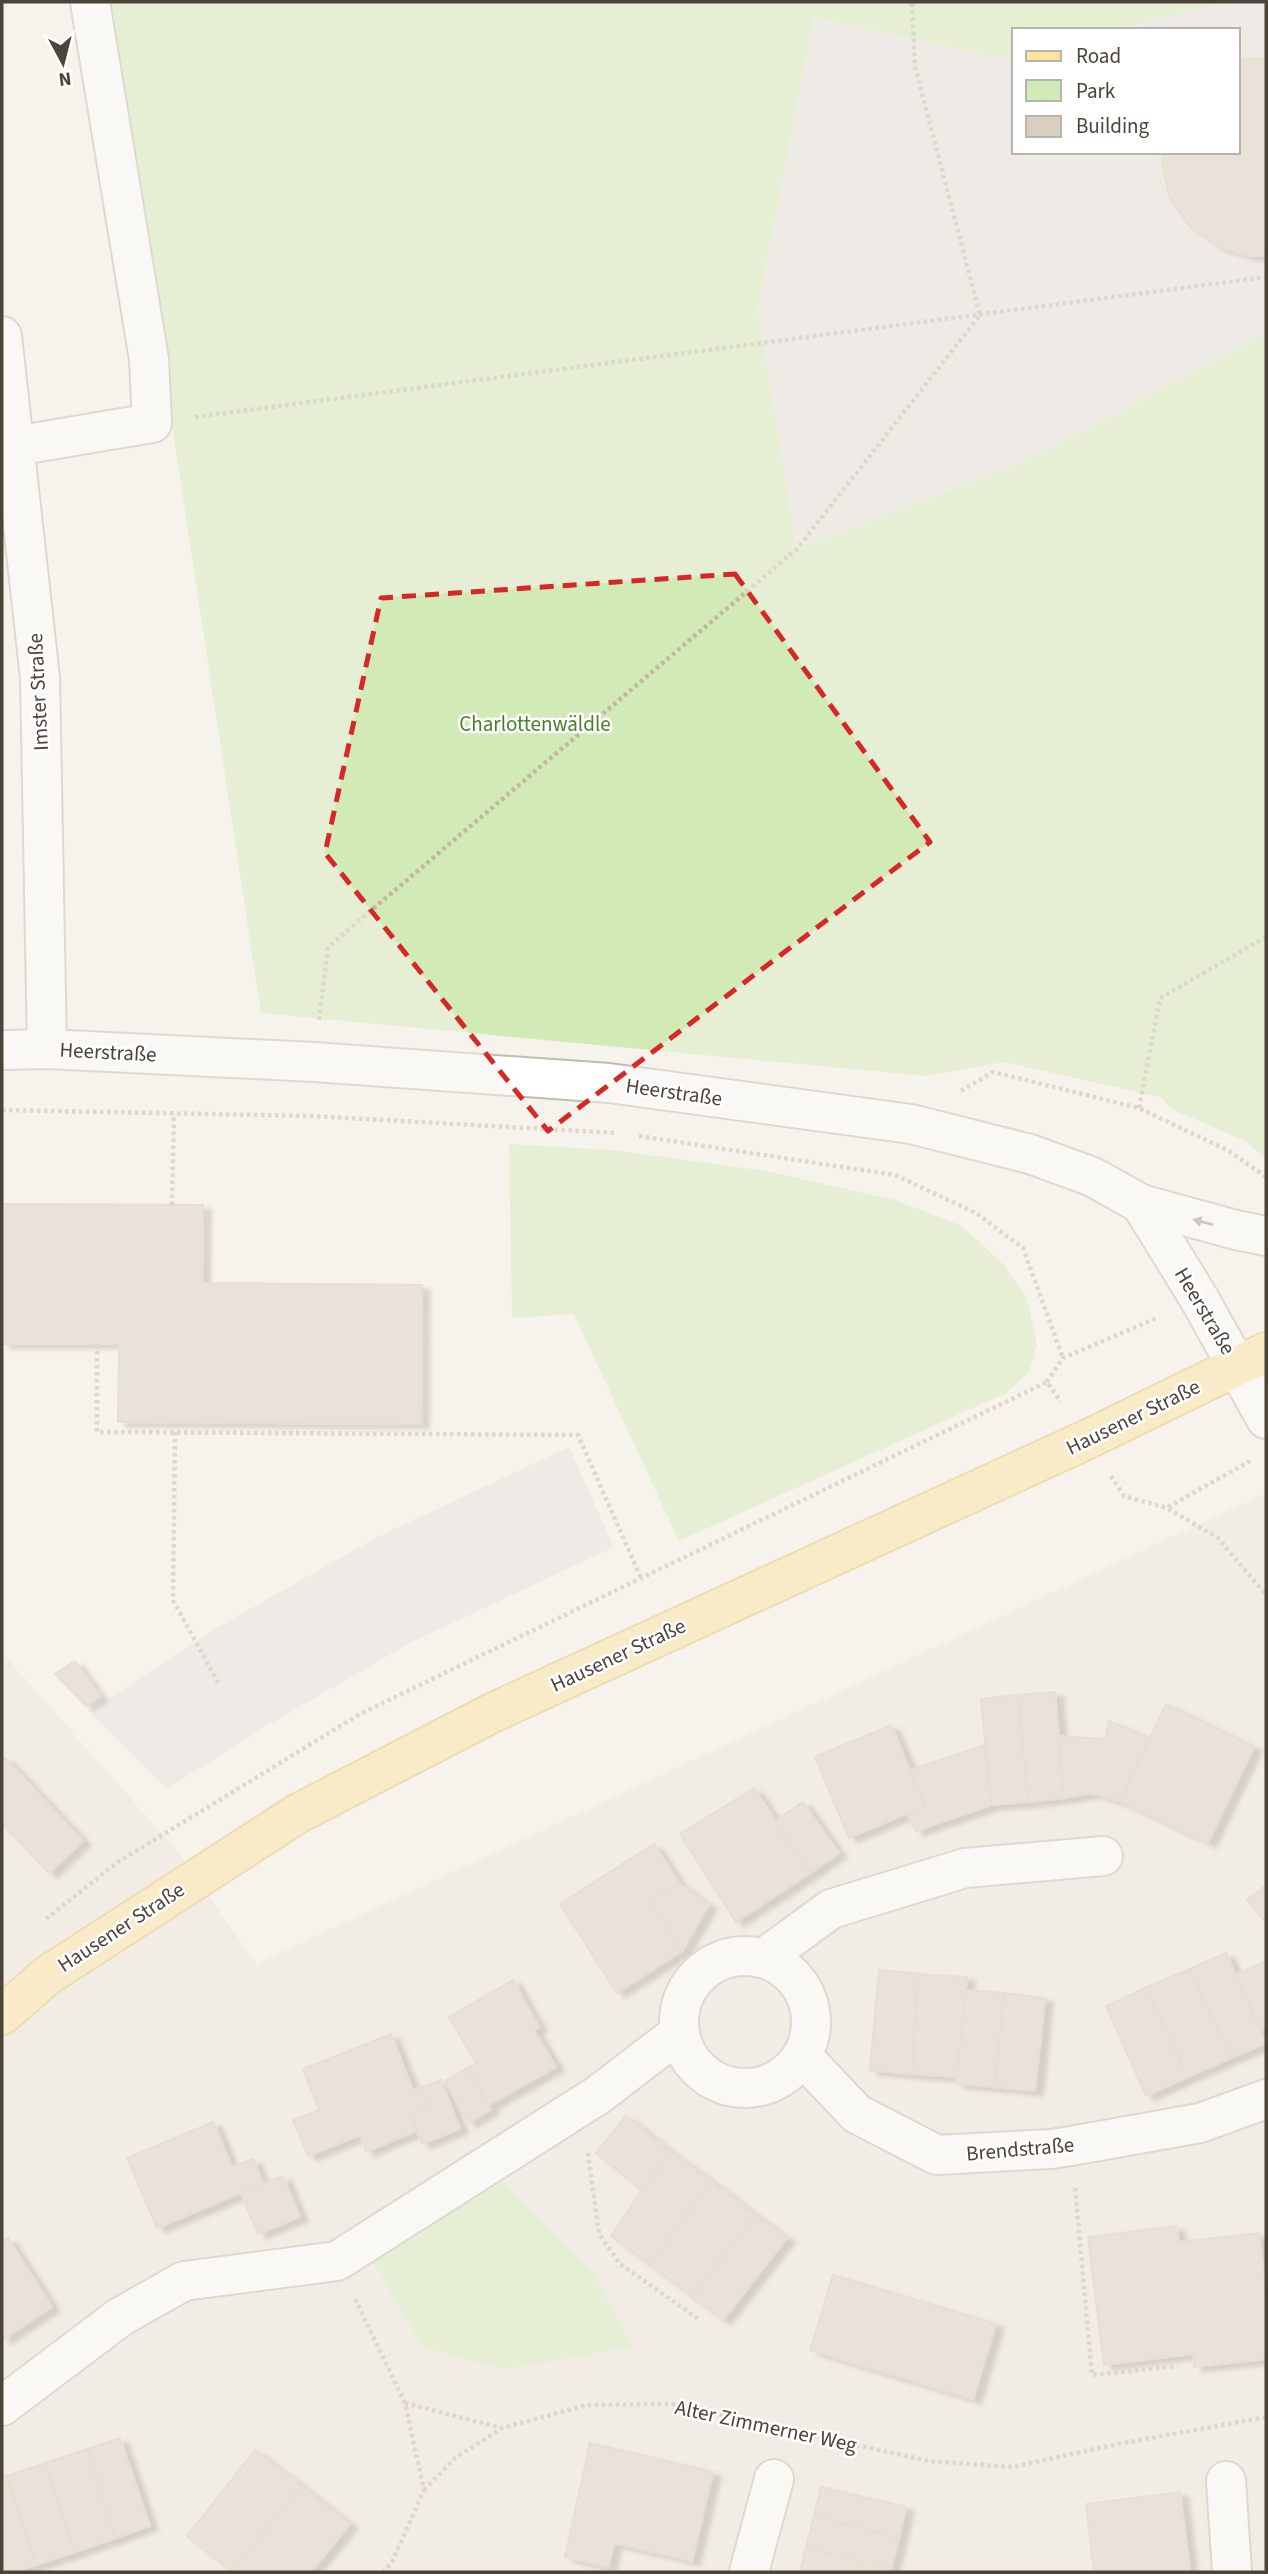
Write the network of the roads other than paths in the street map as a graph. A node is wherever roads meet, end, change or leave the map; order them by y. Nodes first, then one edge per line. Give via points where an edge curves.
1 (90, 2) edge
2 (2, 336) edge
3 (15, 446) junction
4 (47, 1049) junction
5 (2, 1050) edge
6 (1141, 1205) junction
7 (1266, 1236) edge
8 (1252, 1359) edge
9 (1266, 1419) edge
10 (1103, 1856) dead end
11 (764, 1958) junction
12 (2, 2015) edge
13 (679, 2033) junction
14 (802, 2056) junction
15 (1266, 2099) edge
16 (2, 2406) edge
17 (774, 2479) dead end
18 (1226, 2481) dead end
19 (749, 2572) edge
20 (1231, 2572) edge

1 - 3 street via 149,359 152,423
2 - 3 street, Imster Straße
3 - 4 street, Imster Straße via 40,678
4 - 5 street, Heerstraße
4 - 6 street, Heerstraße via 610,1083 911,1124 1030,1154 1093,1177
7 -> 6 street
6 - 8 street, Heerstraße
8 - 9 street, Heerstraße
8 - 12 main road, Hausener Straße via 494,1712 297,1814 48,1975
10 - 11 street via 965,1868 831,1909
11 - 13 street via 726,1957 701,1973 683,1995
11 - 14 street via 782,1966 807,1997 810,2038
13 - 14 street via 687,2055 702,2073 744,2089 787,2074
13 - 16 street via 584,2104 337,2261 184,2281 120,2317
14 - 15 street, Brendstraße via 857,2114 937,2155 1072,2146 1200,2123
17 - 19 street
18 - 20 street

